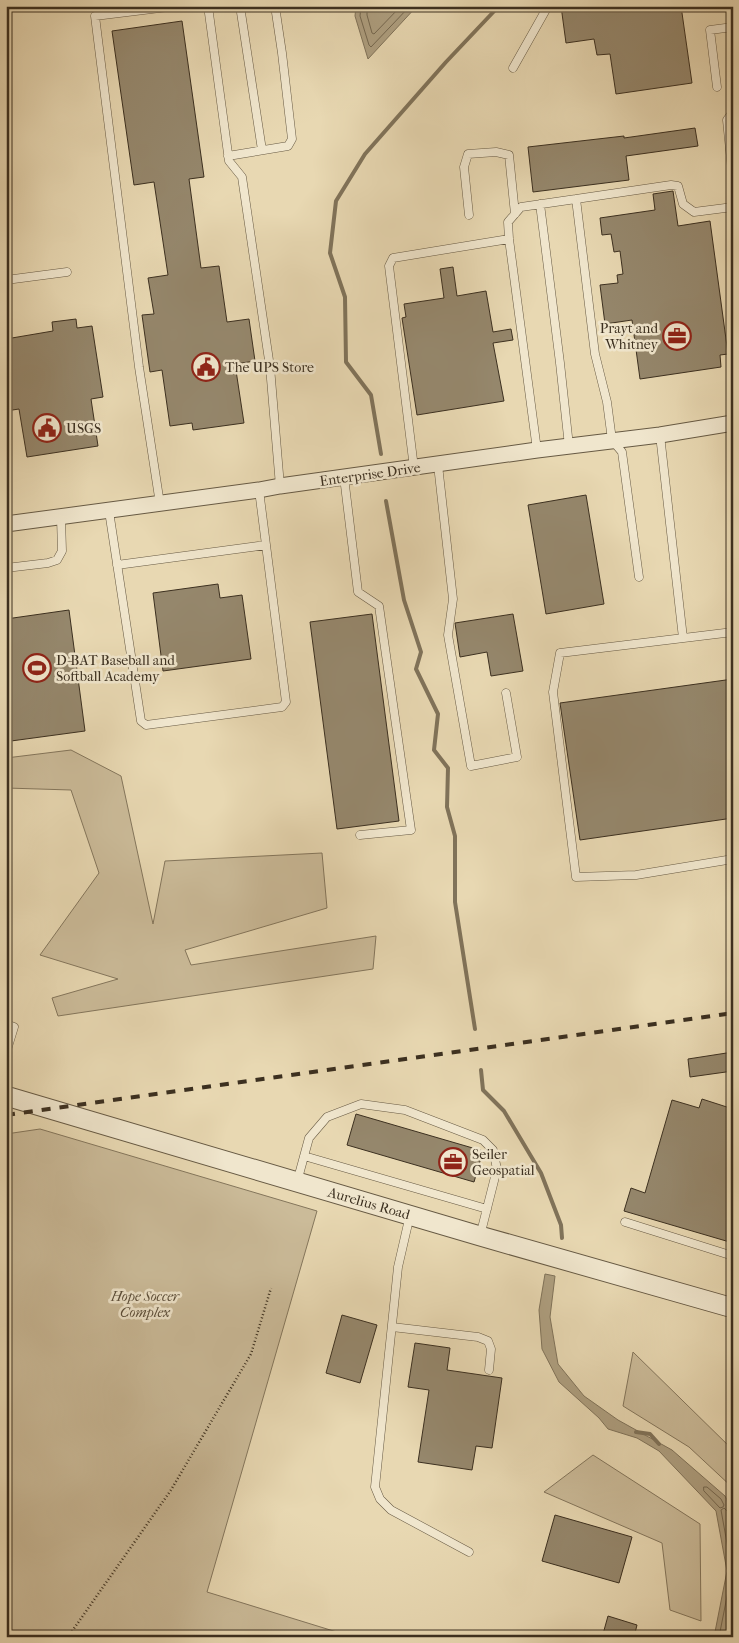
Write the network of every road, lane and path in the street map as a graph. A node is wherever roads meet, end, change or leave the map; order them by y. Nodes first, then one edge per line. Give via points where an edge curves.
1 (176, 6) edge
2 (208, 6) edge
3 (240, 6) edge
4 (275, 6) edge
5 (548, 6) edge
6 (733, 27) edge
7 (513, 68) dead end
8 (717, 87) dead end
9 (733, 112) edge
10 (262, 150) junction
11 (228, 156) junction
12 (733, 180) edge
13 (576, 199) junction
14 (540, 204) junction
15 (733, 207) edge
16 (515, 214) junction
17 (469, 215) dead end
18 (508, 239) junction
19 (67, 272) dead end
20 (6, 280) edge
21 (733, 423) edge
22 (660, 435) junction
23 (612, 440) junction
24 (569, 446) junction
25 (537, 450) junction
26 (438, 465) junction
27 (414, 468) junction
28 (344, 478) junction
29 (280, 486) junction
30 (259, 490) junction
31 (160, 504) junction
32 (109, 511) junction
33 (61, 518) junction
34 (6, 524) edge
35 (266, 545) junction
36 (117, 565) junction
37 (6, 568) edge
38 (639, 577) dead end
39 (733, 632) edge
40 (683, 638) junction
41 (506, 693) dead end
42 (360, 835) dead end
43 (733, 859) edge
44 (6, 1024) edge
45 (6, 1053) edge
46 (6, 1096) edge
47 (304, 1156) junction
48 (296, 1182) junction
49 (487, 1209) junction
50 (410, 1215) junction
51 (625, 1222) dead end
52 (480, 1236) junction
53 (733, 1256) edge
54 (271, 1288) dead end
55 (733, 1308) edge
56 (392, 1327) junction
57 (489, 1370) dead end
58 (469, 1552) dead end
59 (68, 1637) edge

1 - 31 lane via 95,16 139,367
2 - 11 lane
3 - 10 lane
4 - 10 lane via 292,139 288,146
5 - 7 lane
6 - 8 lane via 710,30
9 - 12 lane via 728,120
10 - 11 lane
11 - 29 lane via 242,177 270,368
13 - 14 lane
13 - 15 lane via 671,185 678,186 683,204 694,212
13 - 23 lane via 595,354
14 - 16 lane via 521,207
14 - 24 lane
16 - 17 lane via 509,155 496,152 468,154 464,167
16 - 18 lane via 508,222
18 - 25 lane
18 - 27 lane via 394,258 389,266
19 - 20 lane
21 - 22 street, Enterprise Drive
22 - 23 street, Enterprise Drive
22 - 40 lane
23 - 24 street, Enterprise Drive
23 - 38 lane via 622,452
24 - 25 street, Enterprise Drive
25 - 26 street, Enterprise Drive
26 - 27 street, Enterprise Drive
26 - 41 lane via 452,599 448,635 471,766 517,757
27 - 28 street, Enterprise Drive
28 - 29 street, Enterprise Drive
28 - 42 lane via 358,592 379,606 411,830
29 - 30 street, Enterprise Drive
30 - 31 street, Enterprise Drive
30 - 35 lane
31 - 32 street, Enterprise Drive
32 - 33 street, Enterprise Drive
32 - 36 lane
33 - 34 street, Enterprise Drive
33 - 37 lane via 62,551 57,560
35 - 36 lane
35 - 36 lane via 286,702 282,707 143,724
39 - 40 lane
40 - 43 lane via 560,653 553,692 576,877 636,875
44 - 45 lane via 14,1027
46 - 48 street, Aurelius Road
47 - 48 lane
47 - 49 lane
47 - 49 lane via 308,1138 327,1117 361,1104 405,1110 482,1140 493,1150 497,1169
48 - 50 street, Aurelius Road
49 - 52 lane
50 - 52 street, Aurelius Road
50 - 56 lane via 398,1267
51 - 53 lane
52 - 55 street, Aurelius Road
54 - 59 path via 251,1354 171,1490
56 - 57 lane via 478,1337 488,1342 491,1349
56 - 58 lane via 376,1487 380,1499 391,1510

